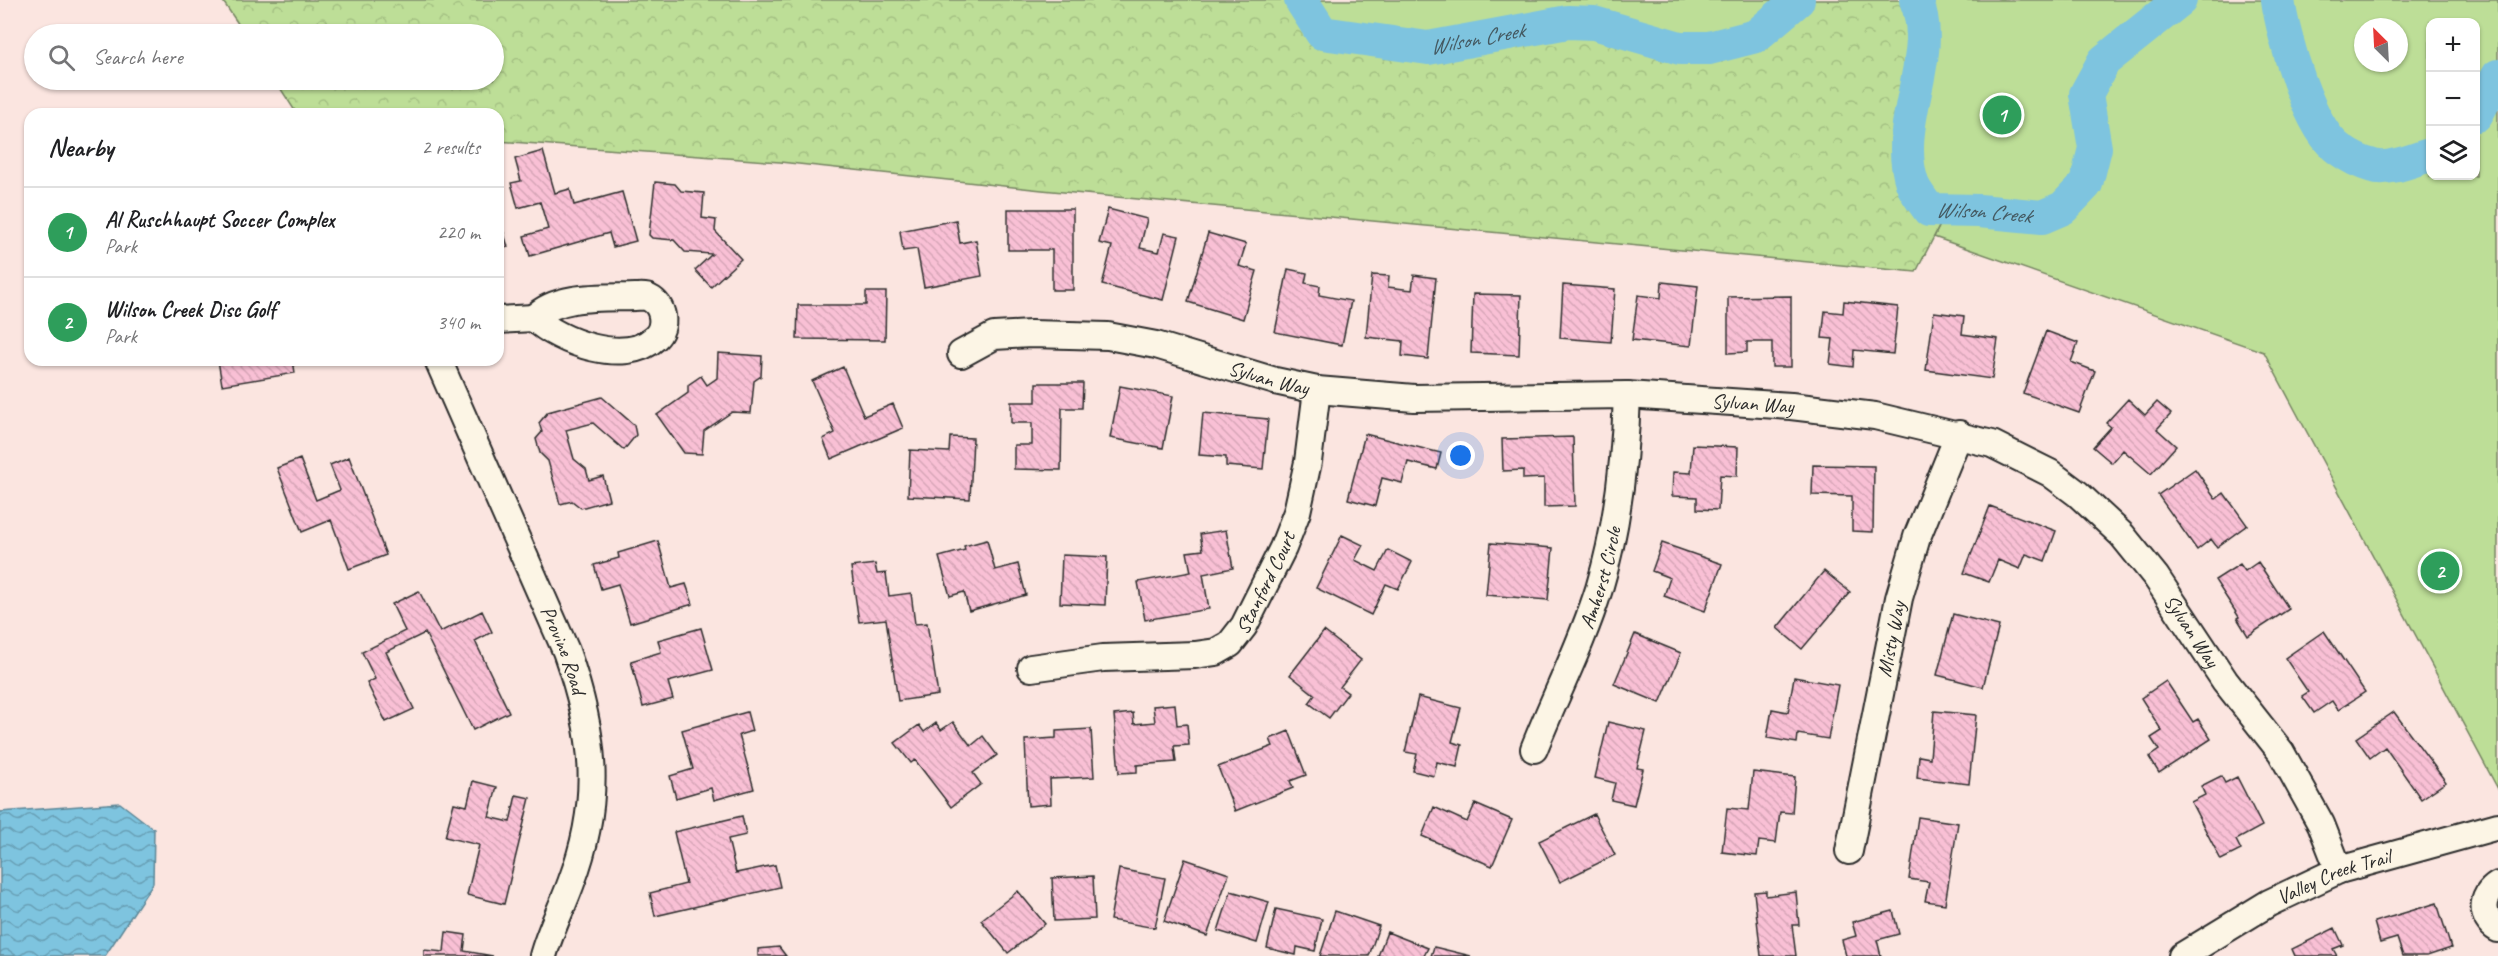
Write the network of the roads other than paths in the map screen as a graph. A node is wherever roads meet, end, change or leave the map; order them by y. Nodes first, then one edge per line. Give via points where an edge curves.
1 (534, 318) dead end
2 (504, 320) edge
3 (961, 354) dead end
4 (441, 366) edge
5 (1317, 390) junction
6 (1627, 395) junction
7 (1959, 434) junction
8 (1031, 668) dead end
9 (1533, 749) dead end
10 (2498, 826) edge
11 (1849, 851) dead end
12 (2339, 870) junction
13 (2498, 885) edge
14 (2498, 929) edge
15 (543, 956) edge
16 (2182, 956) edge

1 - 2 street
3 - 5 street, Sylvan Way via 994,336 1108,336 1156,345
4 - 15 street, Provine Road via 566,651 589,730 591,805 571,883
5 - 6 street, Sylvan Way via 1414,398
5 - 8 street, Stanford Court via 1297,512 1244,626 1230,644 1216,652 1196,655 1103,658
6 - 7 street, Sylvan Way via 1833,411
6 - 9 street, Amherst Circle via 1623,473 1607,557 1588,621
7 - 11 street, Misty Way via 1917,537 1899,598
7 - 12 street, Sylvan Way via 2003,449 2050,473 2122,535 2156,577 2225,681 2282,752 2321,824
10 - 12 street, Valley Creek Trail
12 - 16 street, Valley Creek Trail via 2270,903
13 - 14 street via 2488,893 2484,905 2489,921

